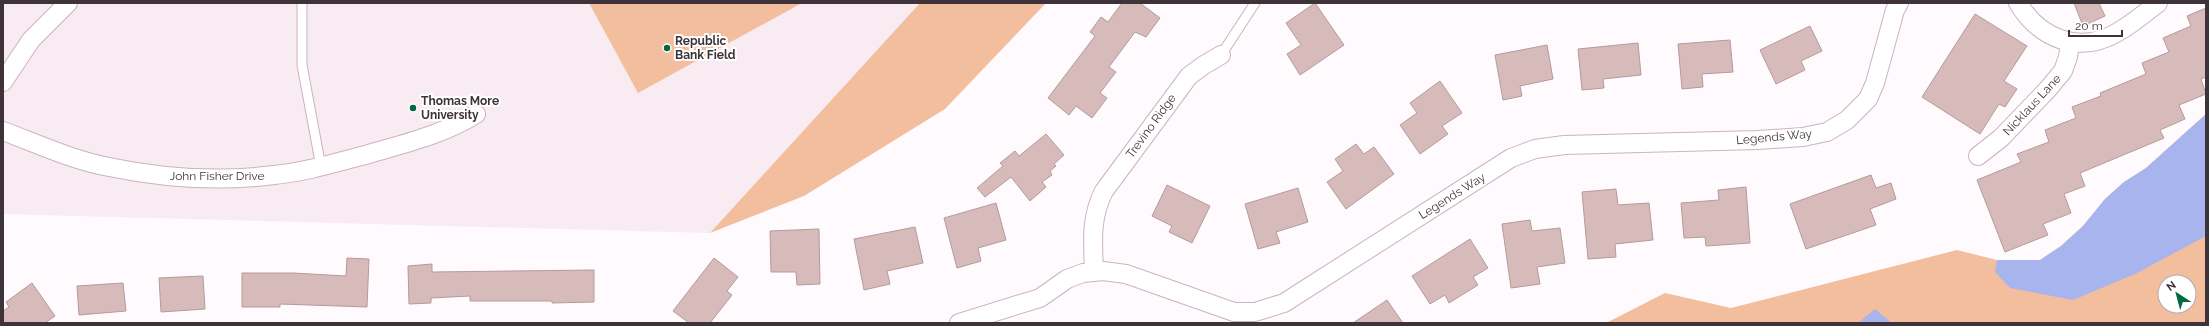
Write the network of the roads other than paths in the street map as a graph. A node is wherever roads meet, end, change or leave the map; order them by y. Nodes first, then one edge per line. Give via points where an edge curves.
1 (68, 3) edge
2 (302, 3) edge
3 (1256, 3) edge
4 (1899, 3) edge
5 (2018, 3) edge
6 (2158, 3) edge
7 (2070, 43) junction
8 (1221, 55) joint
9 (3, 82) edge
10 (476, 114) dead end
11 (3, 131) edge
12 (1978, 156) dead end
13 (321, 167) junction
14 (1094, 272) junction
15 (959, 323) edge

1 - 9 street via 31,40
2 - 13 lane via 302,65
3 - 8 lane, Trevino Ridge
4 - 14 street, Legends Way via 1868,99 1847,120 1827,132 1803,137 1758,140 1564,145 1535,149 1511,158 1284,303 1255,312 1234,312 1126,274
5 - 7 street via 2034,24 2053,37
6 - 7 street via 2118,32 2098,41
7 - 12 street, Nicklaus Lane via 2063,71 2001,138
8 - 14 street, Trevino Ridge via 1189,76 1104,191 1096,206 1092,228
10 - 13 street, John Fisher Drive via 431,137
11 - 13 street, John Fisher Drive via 75,158 108,167 161,176 233,178 275,175
14 - 15 street, Legends Way via 1066,279 1040,298

